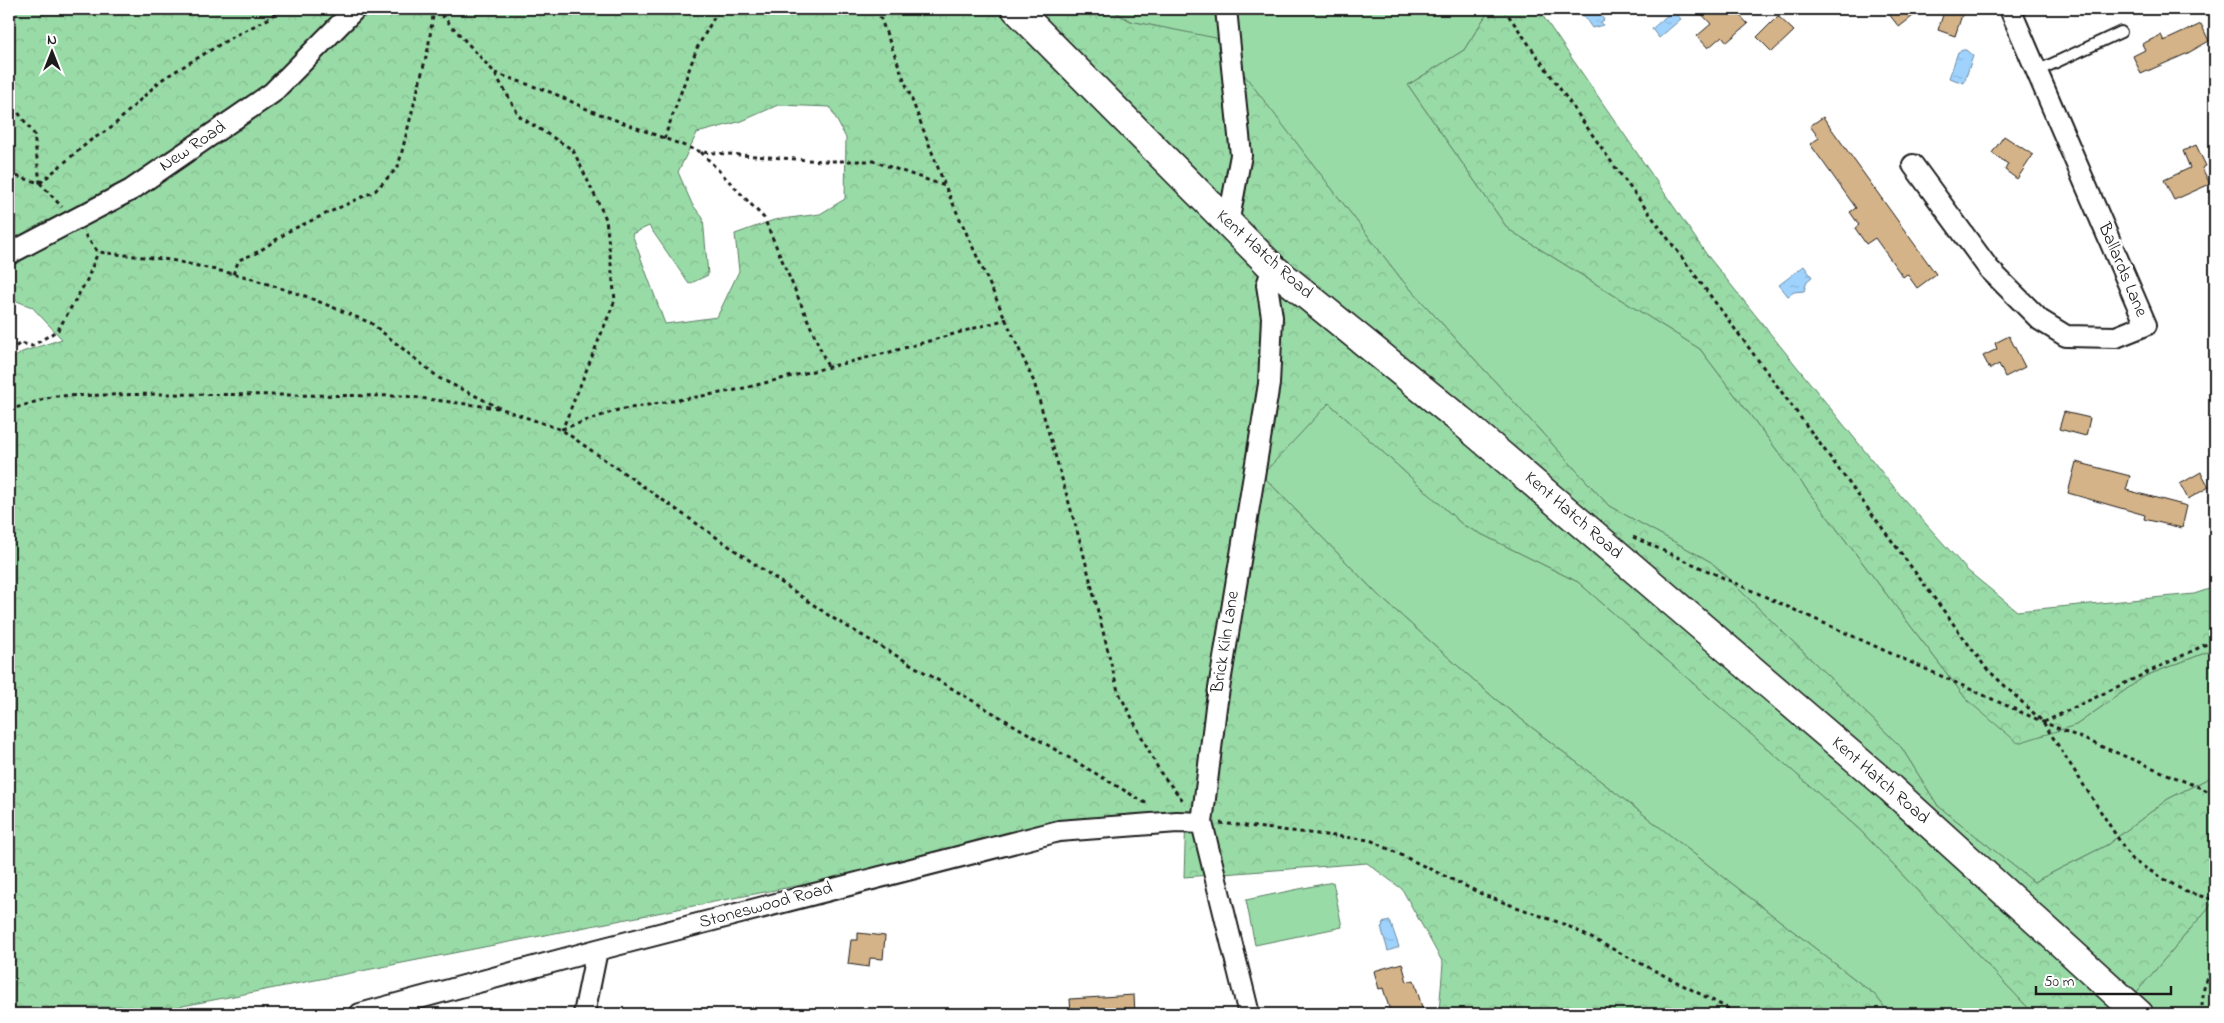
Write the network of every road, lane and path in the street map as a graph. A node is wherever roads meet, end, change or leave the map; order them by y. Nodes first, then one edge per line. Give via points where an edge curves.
1 (279, 9) edge
2 (355, 9) edge
3 (435, 9) edge
4 (719, 9) edge
5 (877, 9) edge
6 (1016, 9) edge
7 (1226, 9) edge
8 (1504, 9) edge
9 (2010, 9) edge
10 (2121, 32) dead end
11 (494, 72) junction
12 (2037, 72) junction
13 (9, 100) edge
14 (664, 139) junction
15 (701, 152) junction
16 (1913, 165) dead end
17 (9, 174) edge
18 (40, 183) junction
19 (945, 186) junction
20 (74, 220) junction
21 (1228, 224) junction
22 (98, 252) junction
23 (9, 254) edge
24 (1273, 268) junction
25 (233, 274) junction
26 (1007, 320) junction
27 (9, 352) edge
28 (828, 367) junction
29 (502, 409) junction
30 (9, 410) edge
31 (562, 430) junction
32 (1628, 535) dead end
33 (2215, 640) edge
34 (2043, 722) junction
35 (2215, 794) edge
36 (1177, 822) junction
37 (1202, 823) junction
38 (2215, 900) edge
39 (597, 950) junction
40 (2215, 958) edge
41 (360, 1014) edge
42 (584, 1014) edge
43 (1249, 1014) edge
44 (1739, 1014) edge
45 (2139, 1014) edge
46 (2201, 1014) edge

1 - 18 path via 270,18 161,80 111,128 91,140
2 - 20 street, New Road via 272,93 131,190
3 - 11 path
3 - 25 path via 398,166 375,191 289,231 258,252 239,260
4 - 14 path via 697,48
5 - 19 path
6 - 21 main road, Kent Hatch Road
7 - 21 street via 1242,155
8 - 34 path via 1615,167 1986,668
9 - 12 street, Ballards Lane
10 - 12 lane
11 - 14 path
11 - 31 path via 520,117 573,150 606,219 615,300
12 - 16 street, Ballards Lane via 2146,325 2116,337 2066,336 2040,320 1989,269
13 - 18 path via 34,134
14 - 15 path
15 - 19 path via 822,161 873,160
15 - 28 path via 764,218
17 - 18 path
18 - 20 path
19 - 26 path
20 - 22 path
20 - 23 street, New Road
21 - 24 main road, Kent Hatch Road
22 - 25 path via 171,260
22 - 27 path via 87,280 58,330 32,346 21,342
24 - 37 street, Brick Kiln Lane via 1267,285 1272,317 1269,384 1216,707
24 - 45 main road, Kent Hatch Road via 1459,419 1890,788
25 - 29 path via 305,296 371,323 440,378
26 - 28 path
26 - 37 path via 1034,382 1082,548 1118,691 1160,772
28 - 31 path via 732,391 618,410
29 - 30 path via 404,396 161,394 54,396
29 - 31 path
31 - 36 path via 831,617
32 - 34 path
33 - 34 path
34 - 35 path
34 - 38 path via 2132,860 2186,892
36 - 37 street, Stoneswood Road
36 - 39 street, Stoneswood Road via 1059,831
37 - 43 street, Brick Kiln Lane
37 - 44 path via 1232,823 1370,840 1486,896 1566,926
39 - 41 street, Stoneswood Road
39 - 42 street
40 - 46 path via 2204,988

